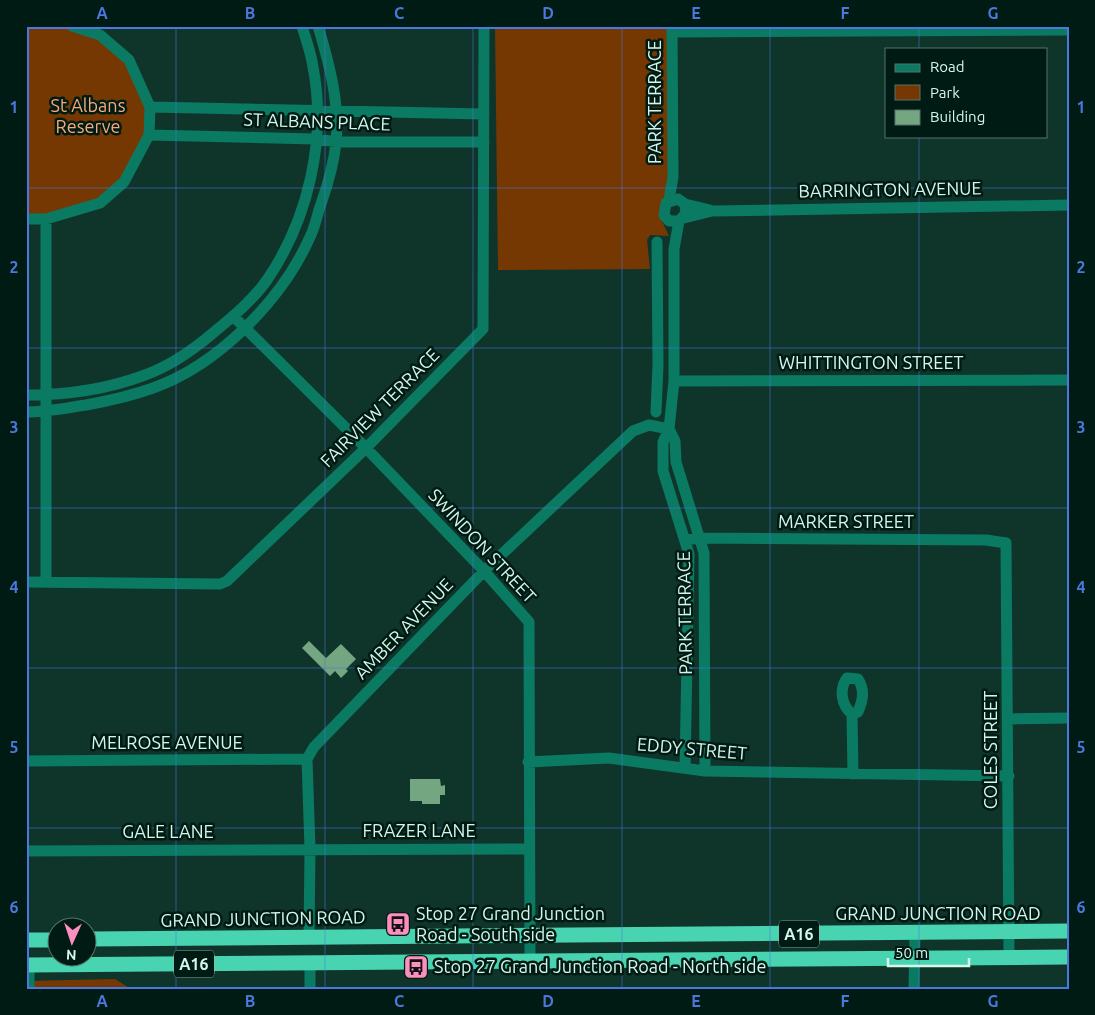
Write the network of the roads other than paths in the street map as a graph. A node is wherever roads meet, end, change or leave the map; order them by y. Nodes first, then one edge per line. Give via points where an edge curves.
1 (72, 26) edge
2 (302, 26) edge
3 (318, 26) edge
4 (484, 26) edge
5 (672, 29) edge
6 (1069, 30) edge
7 (150, 107) junction
8 (317, 112) junction
9 (336, 112) junction
10 (484, 114) junction
11 (149, 135) junction
12 (316, 139) junction
13 (336, 142) junction
14 (484, 142) junction
15 (677, 201) junction
16 (1069, 205) edge
17 (712, 211) junction
18 (46, 219) junction
19 (26, 220) edge
20 (678, 220) junction
21 (657, 242) dead end
22 (234, 316) junction
23 (657, 316) junction
24 (674, 316) junction
25 (246, 329) junction
26 (1069, 380) edge
27 (674, 381) junction
28 (26, 395) edge
29 (47, 395) junction
30 (26, 412) edge
31 (46, 412) junction
32 (656, 412) dead end
33 (670, 428) junction
34 (366, 448) junction
35 (700, 538) junction
36 (685, 540) junction
37 (1006, 543) joint
38 (484, 571) junction
39 (26, 582) edge
40 (46, 582) junction
41 (852, 714) dead end
42 (1069, 718) edge
43 (1008, 719) junction
44 (308, 760) junction
45 (26, 761) edge
46 (528, 762) junction
47 (686, 768) junction
48 (705, 772) junction
49 (853, 774) junction
50 (1009, 776) junction
51 (528, 848) junction
52 (310, 849) junction
53 (26, 851) edge
54 (1008, 932) junction
55 (1069, 932) edge
56 (915, 933) junction
57 (529, 936) junction
58 (309, 937) junction
59 (26, 940) edge
60 (48, 940) edge
61 (98, 940) edge
62 (26, 949) edge
63 (1008, 957) junction
64 (1069, 957) edge
65 (915, 958) junction
66 (530, 961) junction
67 (310, 963) junction
68 (28, 965) edge
69 (29, 989) edge
70 (310, 989) edge
71 (914, 989) edge

1 - 7 street via 100,35 129,60
2 - 8 street via 313,67
3 - 9 street via 329,64
4 - 10 street, FAIRVIEW TERRACE
5 - 6 street
5 - 15 street, PARK TERRACE via 673,177
7 - 8 street, ST ALBANS PLACE
7 - 11 street
8 - 9 street, ST ALBANS PLACE
8 - 12 street
9 - 10 street, ST ALBANS PLACE
9 - 13 street
10 - 14 street, FAIRVIEW TERRACE
11 - 12 street, ST ALBANS PLACE
11 - 18 street via 124,182 100,203
12 - 13 street, ST ALBANS PLACE
12 - 22 street via 311,176 294,231 266,281
13 - 14 street, ST ALBANS PLACE
13 - 25 street via 329,179 310,237 281,287
14 - 34 street, FAIRVIEW TERRACE via 483,329
15 - 17 street, BARRINGTON AVENUE
15 - 20 street via 686,209
15 - 20 street via 663,210
16 - 17 street, BARRINGTON AVENUE
17 - 20 street, BARRINGTON AVENUE
18 - 19 street
18 - 29 street
20 - 24 street, PARK TERRACE via 674,249
21 - 23 street
22 - 25 street, SWINDON STREET
22 - 29 street via 190,352 147,375 104,388
23 - 24 street
23 - 32 street
24 - 27 street, PARK TERRACE
25 - 31 street via 198,365 154,388
25 - 34 street, SWINDON STREET
26 - 27 street, WHITTINGTON STREET
27 - 33 street, PARK TERRACE
28 - 29 street
29 - 31 street
30 - 31 street
31 - 40 street
33 - 35 street, PARK TERRACE via 675,441 676,462
33 - 36 street, PARK TERRACE via 663,442 663,471
33 - 38 street, AMBER AVENUE via 649,425 632,431
34 - 38 street, SWINDON STREET
34 - 40 street, FAIRVIEW TERRACE via 227,581 220,584
35 - 36 street, MARKER STREET
35 - 37 street, MARKER STREET via 986,540
35 - 48 street, PARK TERRACE via 704,553
36 - 47 street, PARK TERRACE via 689,554
37 - 43 street, COLES STREET
38 - 44 street, AMBER AVENUE via 314,747
38 - 46 street, SWINDON STREET via 528,622
39 - 40 street, FAIRVIEW TERRACE
41 - 49 street
42 - 43 street
43 - 50 street, COLES STREET
44 - 45 street, MELROSE AVENUE
44 - 52 street
46 - 47 street, EDDY STREET via 609,758
46 - 51 street, SWINDON STREET
47 - 48 street, EDDY STREET
48 - 49 street, EDDY STREET
49 - 50 street, EDDY STREET
50 - 54 street, COLES STREET
51 - 52 street, FRAZER LANE
51 - 57 street, SWINDON STREET
52 - 53 street, GALE LANE
52 - 58 street
54 - 55 highway, GRAND JUNCTION ROAD / A16
54 - 56 highway, GRAND JUNCTION ROAD / A16
54 - 63 street, COLES STREET
56 - 57 highway, GRAND JUNCTION ROAD / A16
56 - 65 street
57 - 58 highway, GRAND JUNCTION ROAD / A16
57 - 66 street, SWINDON STREET
58 - 61 highway, GRAND JUNCTION ROAD / A16
59 - 60 highway
62 - 68 highway
63 - 64 highway, A16
63 - 65 highway, A16
65 - 66 highway, A16
65 - 71 street
66 - 67 highway, A16
67 - 68 highway, A16
67 - 70 street
68 - 69 street

